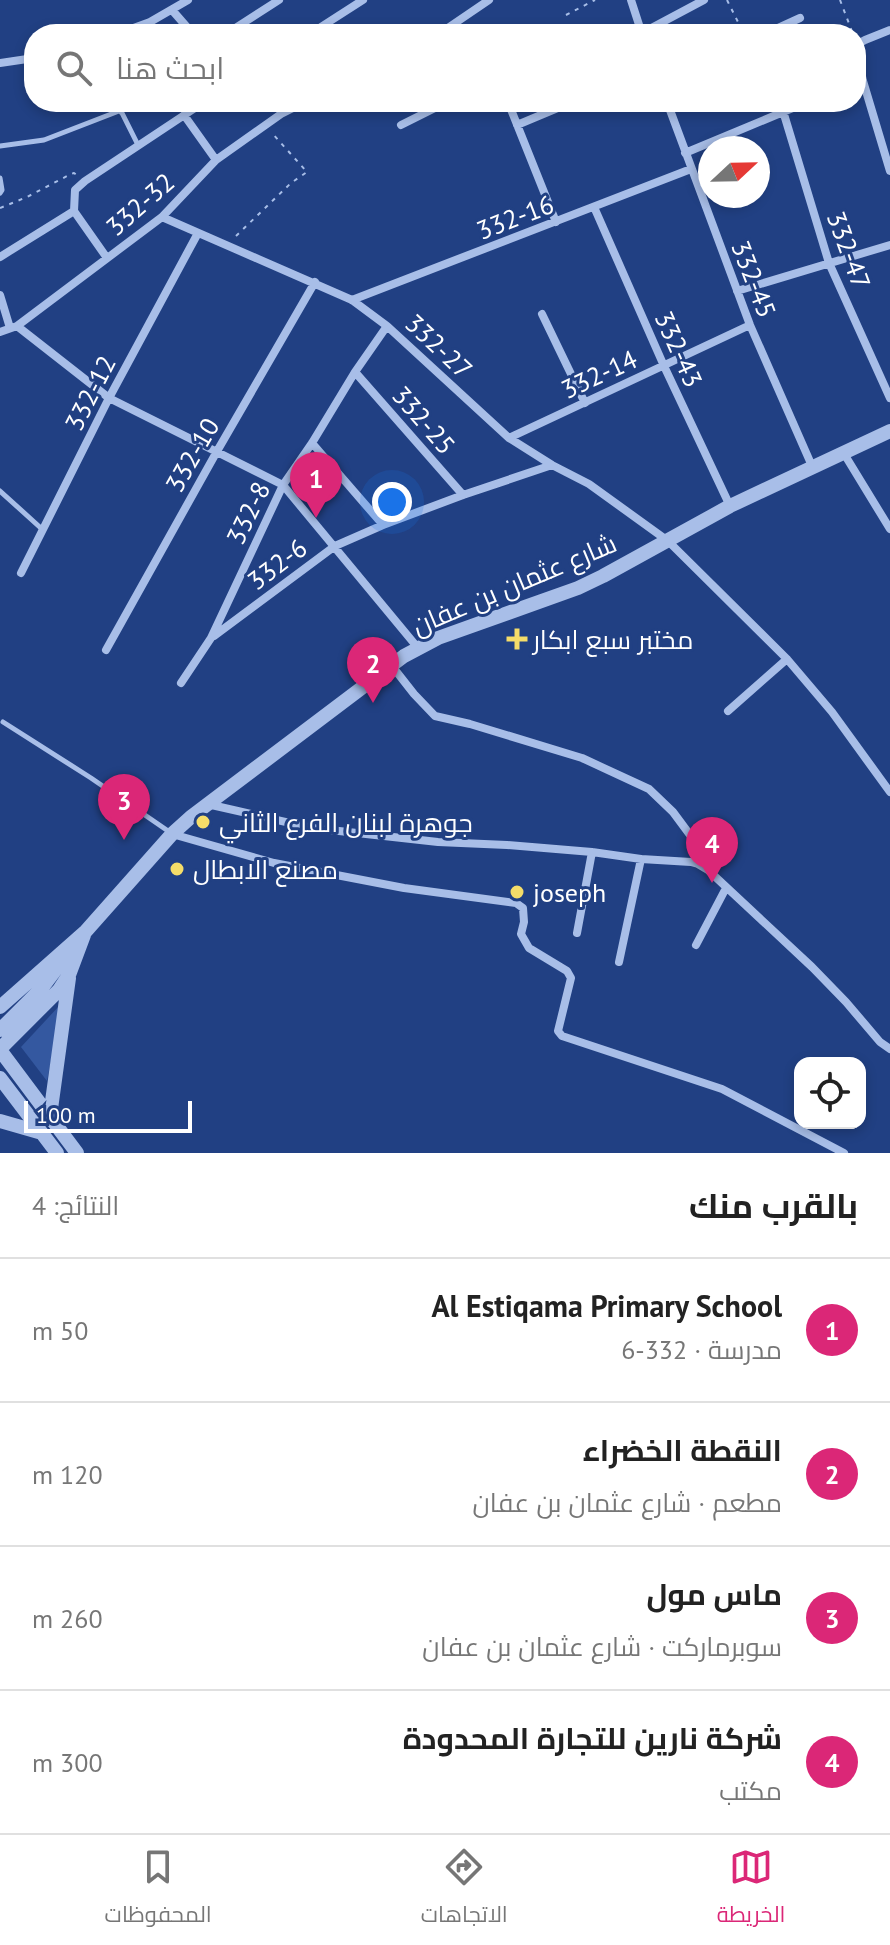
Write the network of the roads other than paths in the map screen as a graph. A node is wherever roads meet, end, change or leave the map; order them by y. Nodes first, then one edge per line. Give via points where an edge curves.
1 (188, 0) edge
2 (279, 0) edge
3 (363, 0) edge
4 (469, 0) edge
5 (489, 0) edge
6 (631, 0) edge
7 (704, 0) edge
8 (475, 9) junction
9 (172, 10) junction
10 (800, 18) dead end
11 (144, 24) edge
12 (184, 24) edge
13 (242, 24) edge
14 (326, 24) edge
15 (453, 24) edge
16 (639, 24) edge
17 (659, 24) edge
18 (787, 24) edge
19 (890, 30) edge
20 (866, 40) edge
21 (24, 59) edge
22 (0, 63) edge
23 (866, 100) edge
24 (116, 112) edge
25 (120, 112) edge
26 (189, 112) edge
27 (285, 112) edge
28 (427, 112) edge
29 (512, 112) edge
30 (548, 112) edge
31 (671, 112) edge
32 (781, 112) edge
33 (783, 112) edge
34 (184, 115) junction
35 (401, 125) dead end
36 (517, 125) junction
37 (0, 146) edge
38 (138, 146) junction
39 (685, 153) junction
40 (216, 160) junction
41 (691, 169) junction
42 (890, 171) edge
43 (0, 178) edge
44 (0, 193) edge
45 (594, 207) junction
46 (74, 211) junction
47 (162, 217) junction
48 (556, 222) junction
49 (198, 233) junction
50 (890, 245) edge
51 (0, 257) edge
52 (107, 258) junction
53 (829, 263) junction
54 (315, 282) junction
55 (737, 291) junction
56 (0, 295) edge
57 (352, 300) junction
58 (542, 314) dead end
59 (750, 325) junction
60 (387, 326) junction
61 (13, 327) junction
62 (0, 332) edge
63 (664, 366) junction
64 (355, 372) junction
65 (109, 398) junction
66 (890, 398) edge
67 (585, 403) junction
68 (890, 431) edge
69 (509, 438) junction
70 (312, 443) junction
71 (843, 452) junction
72 (216, 453) junction
73 (552, 465) junction
74 (812, 466) junction
75 (283, 485) junction
76 (0, 491) edge
77 (463, 495) junction
78 (730, 506) junction
79 (383, 525) junction
80 (890, 529) edge
81 (43, 530) junction
82 (668, 541) junction
83 (335, 546) junction
84 (21, 573) dead end
85 (211, 638) junction
86 (418, 648) junction
87 (106, 650) dead end
88 (787, 659) junction
89 (392, 666) junction
90 (181, 683) dead end
91 (728, 711) dead end
92 (3, 722) dead end
93 (890, 792) edge
94 (206, 804) junction
95 (172, 834) junction
96 (696, 843) dead end
97 (592, 852) junction
98 (641, 859) junction
99 (726, 888) junction
100 (86, 931) junction
101 (577, 933) dead end
102 (696, 945) dead end
103 (619, 962) dead end
104 (69, 975) junction
105 (0, 1007) edge
106 (0, 1030) edge
107 (890, 1049) edge
108 (0, 1050) edge
109 (0, 1078) edge
110 (50, 1116) junction
111 (0, 1121) edge
112 (43, 1134) junction
113 (57, 1153) edge
114 (77, 1153) edge
115 (844, 1153) edge

1 - 9 street
2 - 13 street
3 - 14 street
4 - 8 street
5 - 8 street
6 - 16 street
7 - 17 street
8 - 15 street
9 - 11 street
9 - 12 street
10 - 18 street
19 - 20 street
21 - 22 street
23 - 42 street
24 - 37 lane via 44,140
25 - 38 lane
26 - 34 street
27 - 40 street, 332-32
28 - 35 street
29 - 36 street
30 - 36 street
31 - 39 street, 332-45
32 - 39 street
33 - 53 street, 332-47
34 - 38 street
34 - 40 street
36 - 48 street
38 - 46 street via 75,190
39 - 41 street, 332-45
40 - 47 street, 332-32
41 - 45 street, 332-16
41 - 55 street, 332-45
43 - 44 lane
45 - 48 street, 332-16
45 - 63 street, 332-43
46 - 51 street
46 - 52 street
47 - 49 street, 332-27
47 - 52 street, 332-32
48 - 57 street, 332-16
49 - 54 street, 332-27
49 - 65 street, 332-12
50 - 53 street
52 - 61 street, 332-32
53 - 55 street
53 - 66 street, 332-47
54 - 57 street, 332-27
54 - 72 street, 332-10
55 - 59 street, 332-45
56 - 61 street
57 - 60 street, 332-27
58 - 67 street
59 - 63 street, 332-14
59 - 74 street, 332-45
60 - 64 street, 332-8
60 - 69 street, 332-27
61 - 62 street, 332-32
61 - 65 street
63 - 67 street, 332-14
63 - 78 street, 332-43
64 - 70 street, 332-8
64 - 77 street, 332-25
65 - 72 street
65 - 81 street, 332-12
67 - 69 street, 332-14
68 - 71 street, شارع عثمان بن عفان
69 - 73 street, 332-27
70 - 75 street, 332-8
70 - 79 street
71 - 74 street, شارع عثمان بن عفان
71 - 80 street
72 - 75 street
72 - 87 street, 332-10
73 - 77 street, 332-6
73 - 82 street, 332-27 via 589,484
74 - 78 street, شارع عثمان بن عفان
75 - 83 street
75 - 85 street, 332-8
76 - 81 lane
77 - 79 street, 332-6
78 - 82 street, شارع عثمان بن عفان
79 - 83 street, 332-6
81 - 84 street, 332-12
82 - 86 street, شارع عثمان بن عفان via 578,588
82 - 88 street, 332-27
83 - 85 street, 332-6
83 - 86 street
85 - 90 street, 332-8
86 - 89 street, شارع عثمان بن عفان
88 - 91 street
88 - 93 street, 332-27
89 - 94 street, شارع عثمان بن عفان
89 - 96 street via 435,716 582,758 649,789
92 - 95 lane
94 - 95 street, شارع عثمان بن عفان
94 - 97 street via 312,828
95 - 100 street, شارع عثمان بن عفان
95 - 115 street via 274,863 516,903 523,908 521,934 529,948 571,978 558,1031 562,1036 722,1089
97 - 98 street
97 - 101 street
98 - 99 street via 698,864
98 - 103 street
99 - 102 street
99 - 107 street
100 - 104 street, شارع عثمان بن عفان
100 - 105 street, شارع عثمان بن عفان
100 - 106 street via 41,989
104 - 108 street, شارع عثمان بن عفان
104 - 110 street
108 - 110 street
109 - 112 street
110 - 114 street
111 - 112 street
112 - 113 street

